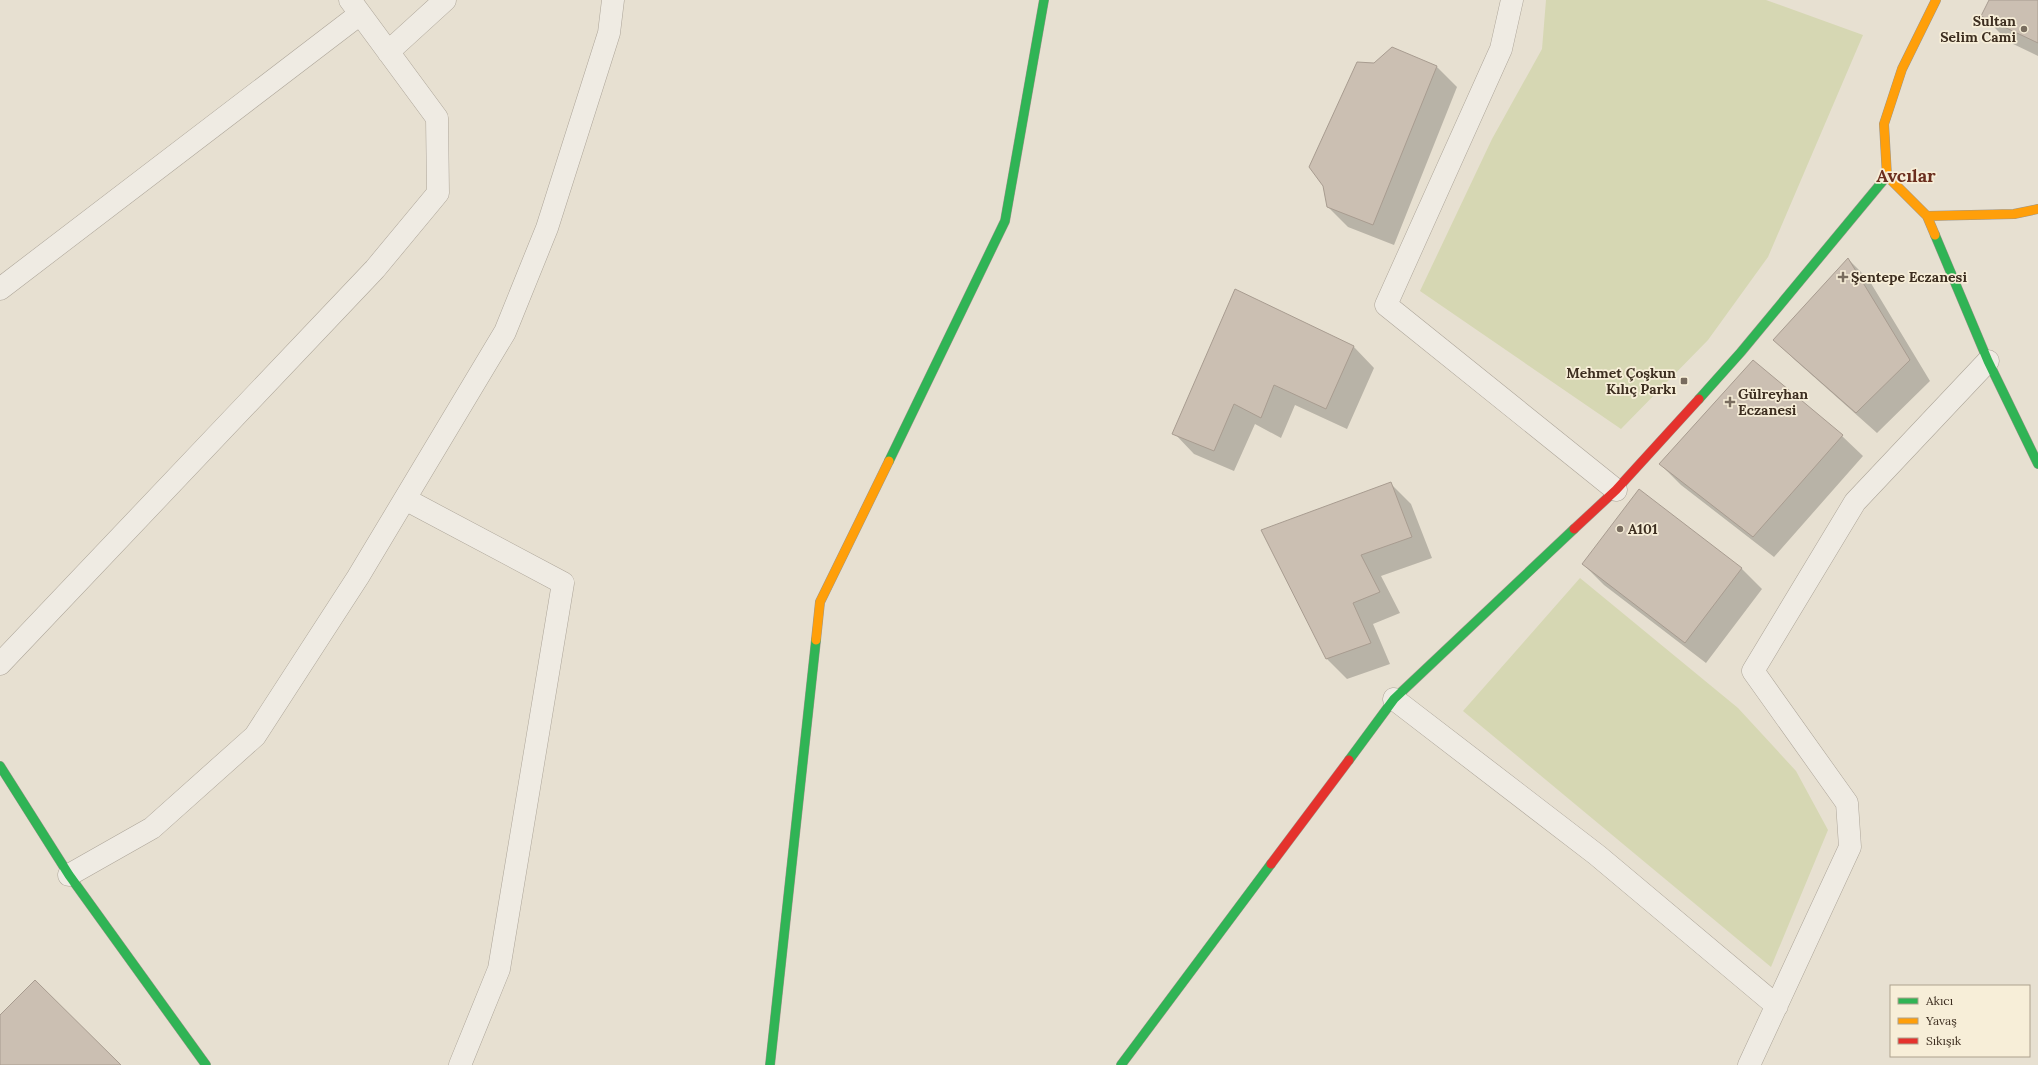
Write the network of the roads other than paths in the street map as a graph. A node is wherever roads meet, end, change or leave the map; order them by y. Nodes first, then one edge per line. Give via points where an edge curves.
1 (445, 0) edge
2 (613, 0) edge
3 (1044, 0) edge
4 (1512, 0) edge
5 (1936, 0) edge
6 (355, 7) edge
7 (388, 52) junction
8 (1887, 176) junction
9 (2038, 209) edge
10 (1927, 216) junction
11 (0, 289) edge
12 (1988, 361) junction
13 (2038, 464) edge
14 (1616, 490) junction
15 (405, 499) junction
16 (0, 664) edge
17 (1394, 698) junction
18 (0, 766) edge
19 (69, 875) junction
20 (1777, 1006) junction
21 (206, 1065) edge
22 (460, 1065) edge
23 (770, 1065) edge
24 (1121, 1065) edge
25 (1748, 1065) edge

1 - 7 street
2 - 15 street via 609,33 547,228 505,332
3 - 23 street via 1005,220 820,602
4 - 14 street via 1501,49 1386,305
5 - 8 street via 1902,69 1884,124
6 - 7 street
6 - 11 street
7 - 16 street via 437,118 438,193 375,269
8 - 10 street
8 - 14 street via 1741,352
9 - 10 street via 2014,214
10 - 12 street
12 - 13 street
12 - 20 street via 1855,502 1753,671 1847,803 1850,847
14 - 17 street
15 - 19 street via 358,577 255,736 152,828
15 - 22 street via 563,584 499,969
17 - 20 street via 1597,856
17 - 24 street
18 - 19 street
19 - 21 street
20 - 25 street

